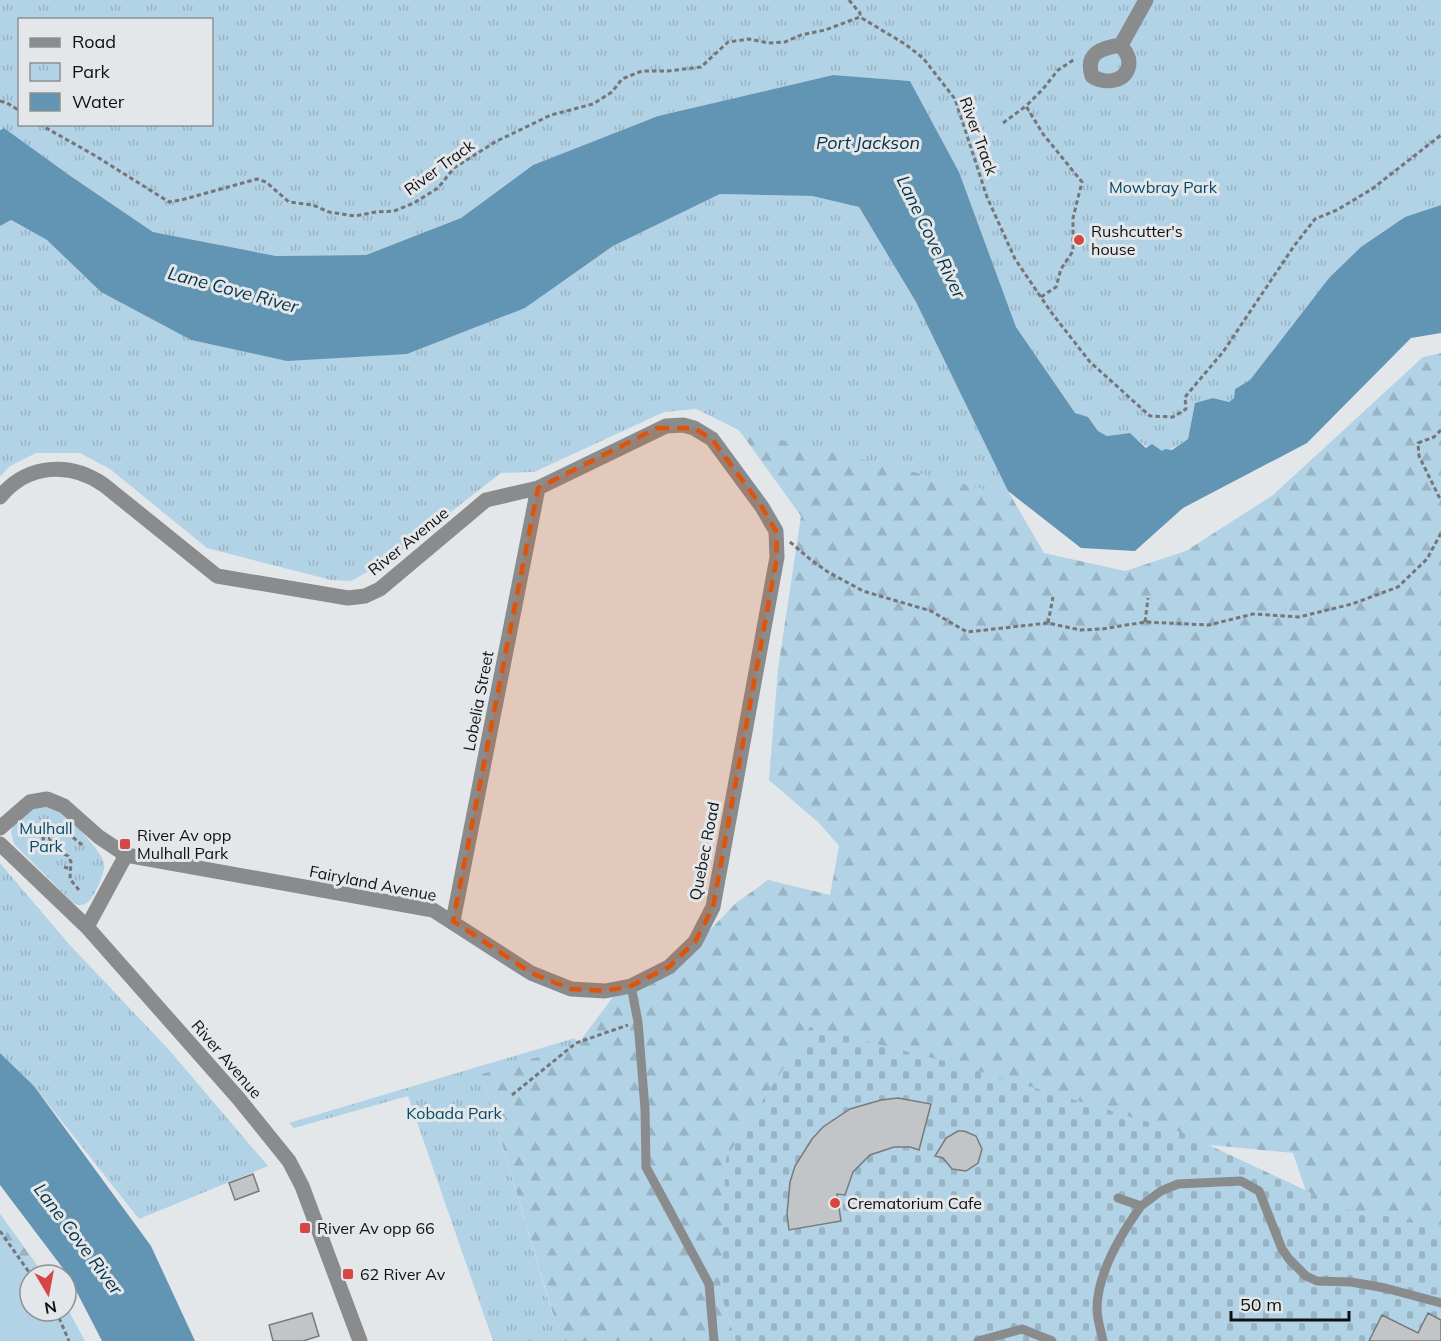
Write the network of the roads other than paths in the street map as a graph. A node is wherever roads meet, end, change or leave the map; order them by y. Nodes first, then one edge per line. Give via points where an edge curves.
1 (1146, 0) edge
2 (1121, 45) junction
3 (538, 488) junction
4 (0, 496) edge
5 (776, 531) joint
6 (0, 828) edge
7 (0, 844) edge
8 (126, 855) junction
9 (453, 921) junction
10 (87, 927) junction
11 (631, 986) junction
12 (1118, 1198) dead end
13 (1141, 1206) junction
14 (1441, 1303) edge
15 (360, 1341) edge
16 (714, 1341) edge
17 (978, 1341) edge
18 (1052, 1341) edge
19 (1103, 1341) edge

1 - 2 street
2 - 2 street via 1129,62 1124,75 1108,82 1092,76 1090,59 1098,51
3 - 4 street, River Avenue via 486,500 380,589 348,598 217,576 84,473 38,471 15,482
3 - 5 street, River Avenue via 657,428 684,425 712,439
3 - 9 street, Lobelia Street
5 - 11 street, Quebec Road via 777,557 713,907 695,942 669,967
6 - 8 street via 30,802 47,799 63,806
7 - 10 street, River Avenue
8 - 9 street, Fairyland Avenue via 433,910
8 - 10 street
9 - 11 street, Fairyland Avenue via 531,973 571,988 605,991
10 - 15 street, River Avenue via 289,1161
11 - 16 lane via 638,1022 646,1167 709,1284
12 - 13 lane
13 - 14 lane via 1178,1184 1241,1181 1259,1191 1282,1249 1306,1276 1317,1281 1385,1288
13 - 19 lane via 1104,1270 1097,1308
17 - 18 lane via 1022,1329

